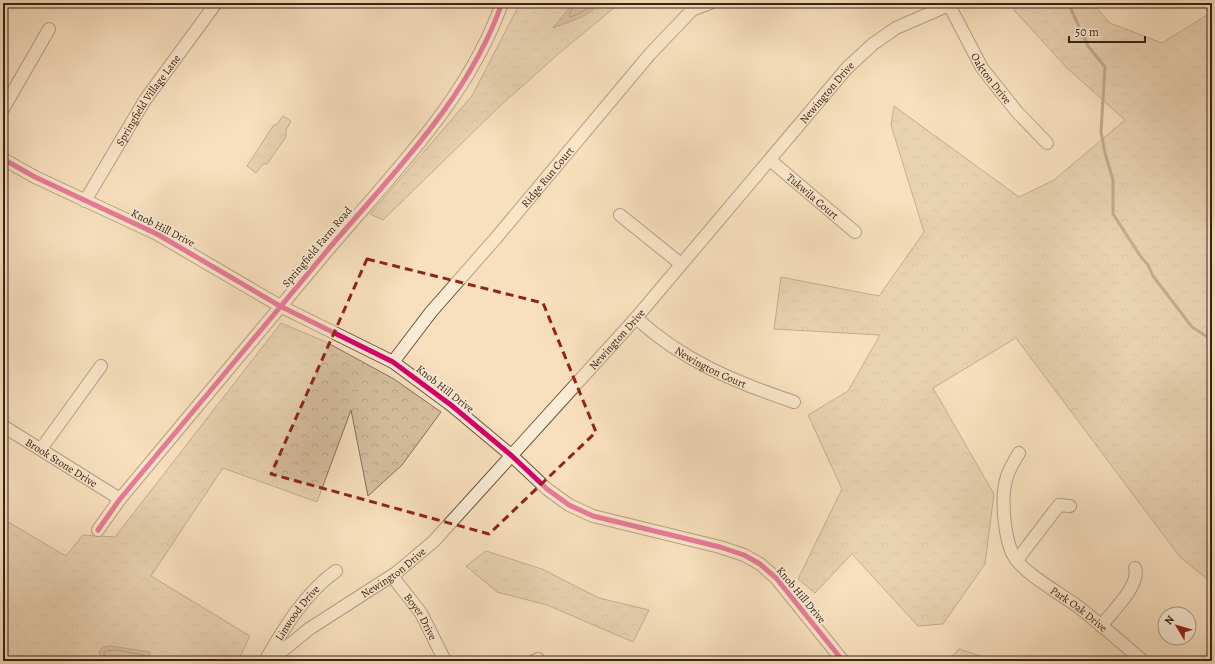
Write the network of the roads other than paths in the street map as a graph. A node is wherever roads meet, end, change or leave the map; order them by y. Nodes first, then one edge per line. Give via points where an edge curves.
1 (216, 3) edge
2 (502, 3) edge
3 (710, 3) edge
4 (948, 4) edge
5 (49, 29) dead end
6 (3, 109) edge
7 (1047, 143) dead end
8 (3, 159) edge
9 (770, 160) junction
10 (85, 201) junction
11 (620, 216) dead end
12 (855, 232) dead end
13 (681, 264) junction
14 (280, 306) junction
15 (636, 318) junction
16 (393, 362) junction
17 (101, 366) dead end
18 (794, 402) dead end
19 (3, 426) edge
20 (41, 449) junction
21 (1019, 453) dead end
22 (512, 456) junction
23 (120, 499) junction
24 (1070, 506) dead end
25 (98, 530) dead end
26 (1016, 559) junction
27 (1134, 568) dead end
28 (336, 571) dead end
29 (392, 576) junction
30 (1101, 626) junction
31 (265, 661) edge
32 (270, 661) edge
33 (445, 661) edge
34 (843, 661) edge
35 (1143, 661) edge

1 - 10 street, Springfield Village Lane via 145,100
2 - 14 street, Springfield Farm Road via 473,66 439,117
3 - 16 street, Ridge Run Court via 692,10 660,43 431,312
4 - 7 street, Oakton Drive via 982,68 1017,112
4 - 9 street, Newington Drive via 896,28 873,44 847,68
5 - 6 street
8 - 10 street, Knob Hill Drive via 35,178
9 - 12 street, Tukwila Court
9 - 13 street, Newington Drive
10 - 14 street, Knob Hill Drive via 157,234
11 - 13 street
13 - 15 street, Newington Drive
14 - 16 street, Knob Hill Drive
14 - 23 street, Springfield Farm Road
15 - 18 street, Newington Court via 655,336 694,362 742,384
15 - 22 street, Newington Drive
16 - 22 street, Knob Hill Drive via 451,405
17 - 20 street
19 - 20 street, Brook Stone Drive
20 - 23 street, Brook Stone Drive
21 - 26 street via 1010,468 1004,492 1009,544
22 - 29 street, Newington Drive via 434,542
22 - 34 street, Knob Hill Drive via 547,489 569,505 593,516 720,547 760,564 776,578
23 - 25 street, Springfield Farm Road
24 - 26 street via 1059,505
26 - 30 street, Park Oak Drive
27 - 30 street via 1136,573 1132,586
28 - 31 street, Linwood Drive via 325,578 289,621
29 - 32 street, Newington Drive via 309,629
29 - 33 street, Boyer Drive via 421,613
30 - 35 street, Park Oak Drive

